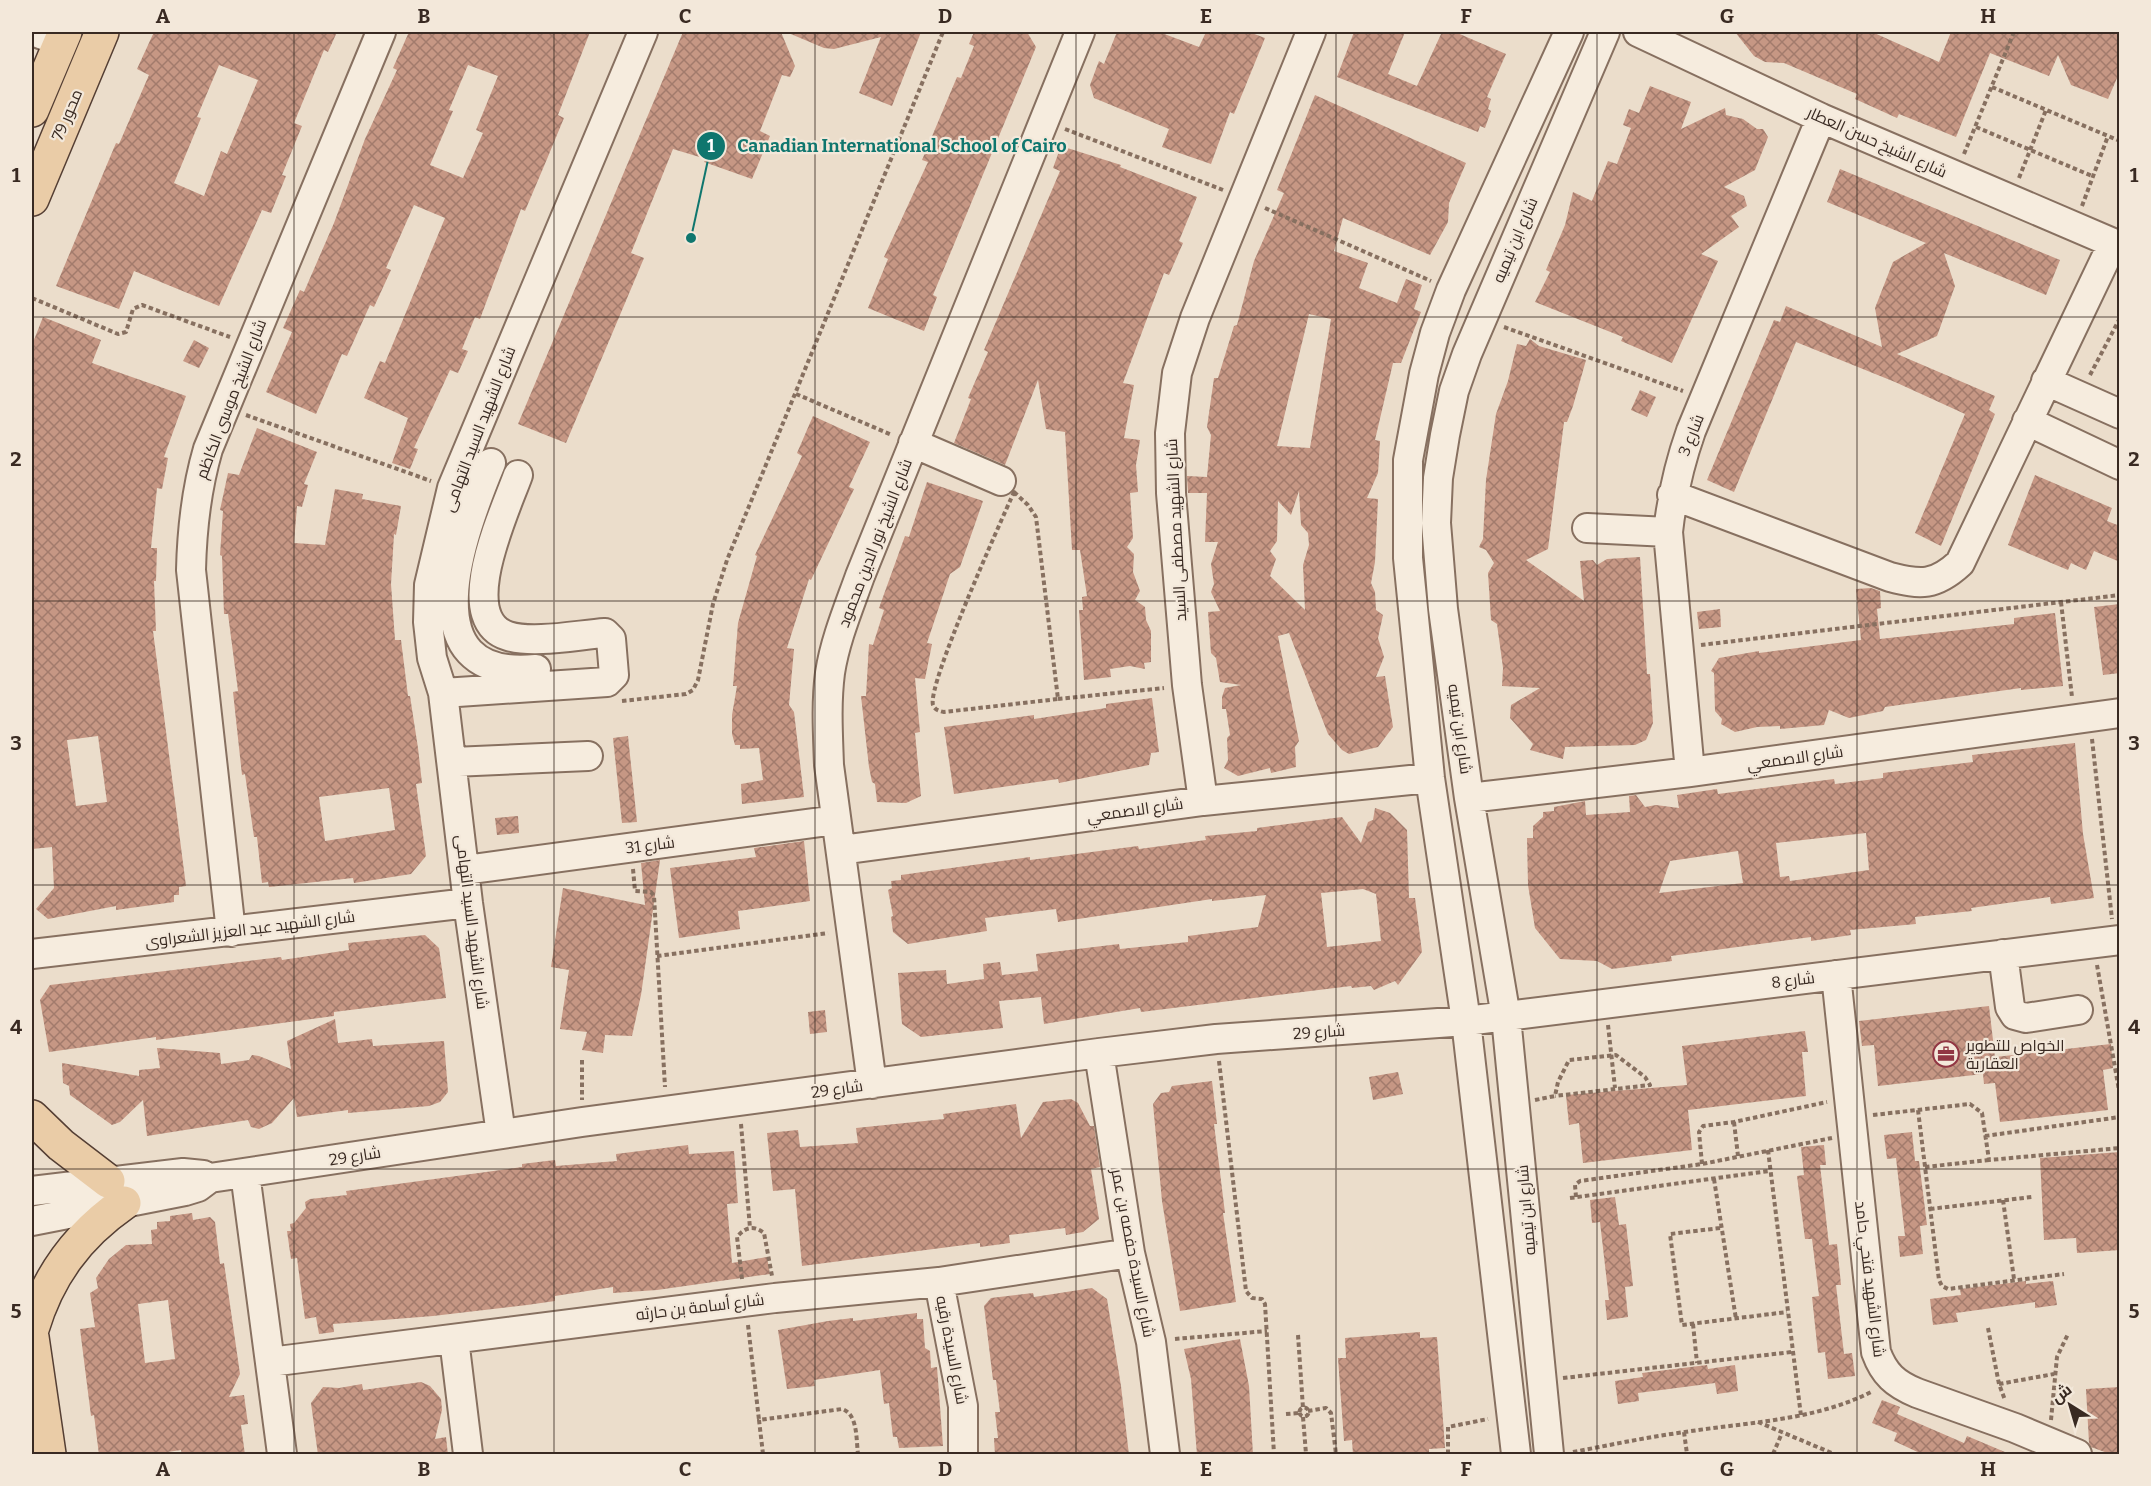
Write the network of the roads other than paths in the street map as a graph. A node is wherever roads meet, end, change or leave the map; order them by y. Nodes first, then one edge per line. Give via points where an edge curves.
1 (102, 32) edge
2 (381, 32) edge
3 (643, 32) edge
4 (1080, 32) edge
5 (1311, 32) edge
6 (1569, 32) edge
7 (1605, 32) edge
8 (1638, 32) edge
9 (54, 35) edge
10 (32, 110) edge
11 (1821, 118) junction
12 (32, 199) edge
13 (2116, 244) edge
14 (2046, 381) junction
15 (2120, 414) edge
16 (2027, 421) junction
17 (913, 443) junction
18 (2120, 465) edge
19 (504, 469) dead end
20 (1001, 481) dead end
21 (1672, 495) junction
22 (1587, 528) dead end
23 (1668, 532) junction
24 (443, 693) junction
25 (2120, 713) edge
26 (588, 756) dead end
27 (453, 762) junction
28 (1690, 772) junction
29 (1430, 778) junction
30 (1470, 798) junction
31 (1203, 801) junction
32 (836, 820) junction
33 (840, 850) junction
34 (465, 870) junction
35 (468, 903) junction
36 (231, 932) junction
37 (2109, 941) edge
38 (32, 954) edge
39 (2003, 954) junction
40 (1836, 975) junction
41 (2078, 1010) dead end
42 (1506, 1017) junction
43 (1466, 1021) junction
44 (1099, 1053) junction
45 (872, 1084) junction
46 (32, 1116) edge
47 (501, 1134) junction
48 (245, 1173) junction
49 (32, 1191) edge
50 (116, 1192) junction
51 (32, 1221) edge
52 (1130, 1253) junction
53 (939, 1282) junction
54 (32, 1329) edge
55 (32, 1337) edge
56 (454, 1339) junction
57 (270, 1362) junction
58 (1560, 1454) edge
59 (49, 1455) edge
60 (282, 1455) edge
61 (468, 1455) edge
62 (963, 1455) edge
63 (1165, 1455) edge
64 (1516, 1455) edge
65 (2077, 1455) edge

1 - 12 main road, محور 79
2 - 36 street, شارع الشيخ موسى الكاظم via 208,449 198,483 192,570
3 - 24 street, شارع الشهيد السيد التهامى via 453,488 429,585 432,658
4 - 17 street, شارع الشيخ نور الدين محمود
5 - 31 street, شارع الشهيد مصطفى السيد via 1195,318 1176,383 1170,433 1171,493 1187,685
6 - 29 street, شارع ابن تيميه via 1451,290 1424,374 1408,460 1408,568
7 - 30 street, شارع ابن تيميه via 1480,319 1452,402 1438,478 1436,523 1443,609
8 - 11 street, شارع الشيخ حسن العطار
9 - 10 main road, محور 79
11 - 13 street, شارع الشيخ حسن العطار
11 - 21 street, شارع 3 via 1678,467
13 - 14 street
14 - 15 street
14 - 16 street
16 - 18 street
16 - 21 street via 1960,563 1931,583 1890,577
17 - 20 street
17 - 32 street, شارع الشيخ نور الدين محمود via 845,618 831,672 827,720
19 - 24 street via 485,519 471,574 471,624 477,638 494,652 517,657 612,656 614,675 607,682
21 - 23 street, شارع 3
22 - 23 street
23 - 28 street, شارع 3
24 - 27 street, شارع الشهيد السيد التهامى
25 - 28 street, شارع الاصمعي
26 - 27 street
27 - 34 street, شارع الشهيد السيد التهامى
28 - 30 street, شارع الاصمعي
29 - 31 street, شارع الاصمعي
29 - 43 street, شارع ابن تيميه
30 - 42 street, شارع ابن تيميه
31 - 33 street, شارع الاصمعي
32 - 33 street, شارع الشيخ نور الدين محمود
32 - 34 street, شارع 31
33 - 45 street, شارع الشيخ نور الدين محمود
34 - 35 street, شارع الشهيد السيد التهامى
35 - 36 street, شارع الشهيد عبد العزيز الشعراوى
35 - 47 street, شارع الشهيد السيد التهامى
36 - 38 street, شارع الشهيد عبد العزيز الشعراوى
37 - 39 street, شارع 8
39 - 40 street, شارع 8
39 - 41 street via 2010,1007 2015,1015 2026,1018
40 - 42 street, شارع 8
40 - 65 street, شارع الشهيد فتحي حامد via 1876,1352 1885,1372 1917,1394 2015,1428
42 - 43 street, شارع 8
42 - 58 street, شارع ابن تيميه via 1542,1381
43 - 44 street, شارع 29 via 1216,1039
43 - 64 street, شارع ابن تيميه
44 - 45 street, شارع 29
44 - 52 street, شارع السيدة حفصه بن عمر
45 - 47 street, شارع 29
46 - 50 main road
47 - 48 street, شارع 29
48 - 50 street, شارع 29 via 210,1179 190,1172
48 - 57 street
49 - 50 street, شارع 29
50 - 51 street, شارع 29
50 - 54 main road via 105,1216 72,1249 47,1288
52 - 53 street, شارع أسامة بن حارثه
52 - 63 street, شارع السيدة حفصه بن عمر via 1151,1342
53 - 56 street, شارع أسامة بن حارثه via 745,1301
53 - 62 street, شارع السيدة رقيه via 963,1406
55 - 59 main road
56 - 57 street, شارع أسامة بن حارثه
56 - 61 street
57 - 60 street

